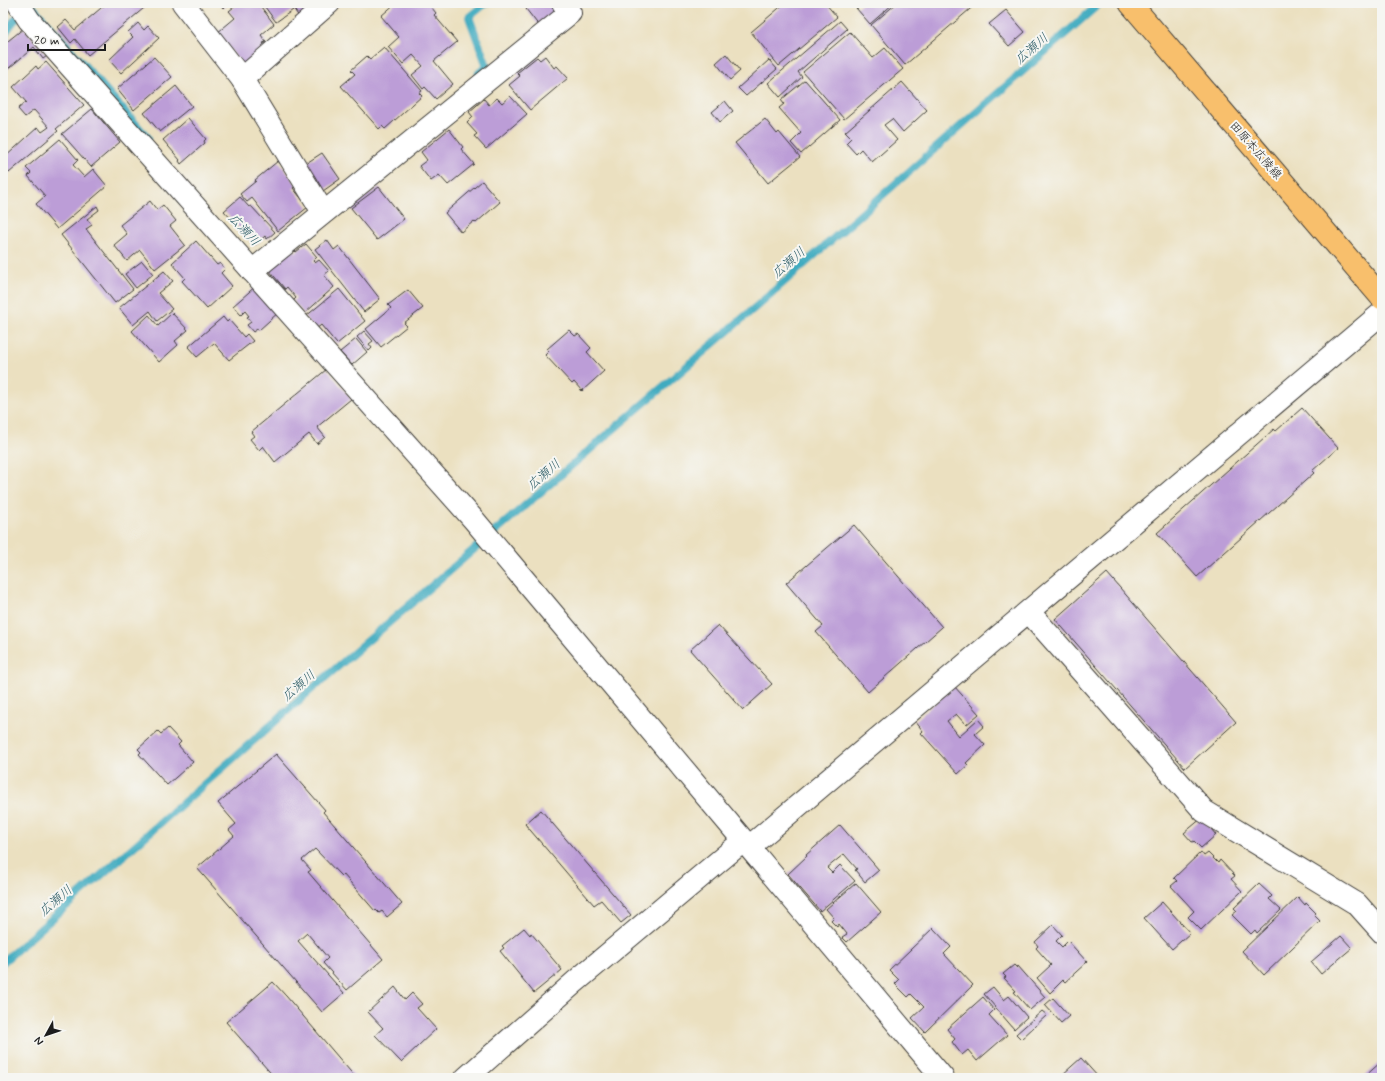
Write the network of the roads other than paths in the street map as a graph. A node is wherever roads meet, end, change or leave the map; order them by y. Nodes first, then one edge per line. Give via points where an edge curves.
1 (183, 3) edge
2 (329, 3) edge
3 (563, 3) edge
4 (1130, 3) edge
5 (24, 11) edge
6 (242, 78) junction
7 (320, 206) junction
8 (252, 271) junction
9 (1382, 298) edge
10 (1382, 313) edge
11 (1029, 612) junction
12 (746, 844) junction
13 (1382, 932) edge
14 (466, 1078) edge
15 (943, 1078) edge

1 - 6 street
2 - 6 street
3 - 7 street via 570,13
4 - 9 main road, 田原本広陵線
5 - 8 street
6 - 7 street
7 - 8 street
8 - 12 street via 474,520
10 - 11 street
11 - 12 street
11 - 13 street via 1204,811 1357,904
12 - 14 street via 575,982
12 - 15 street

